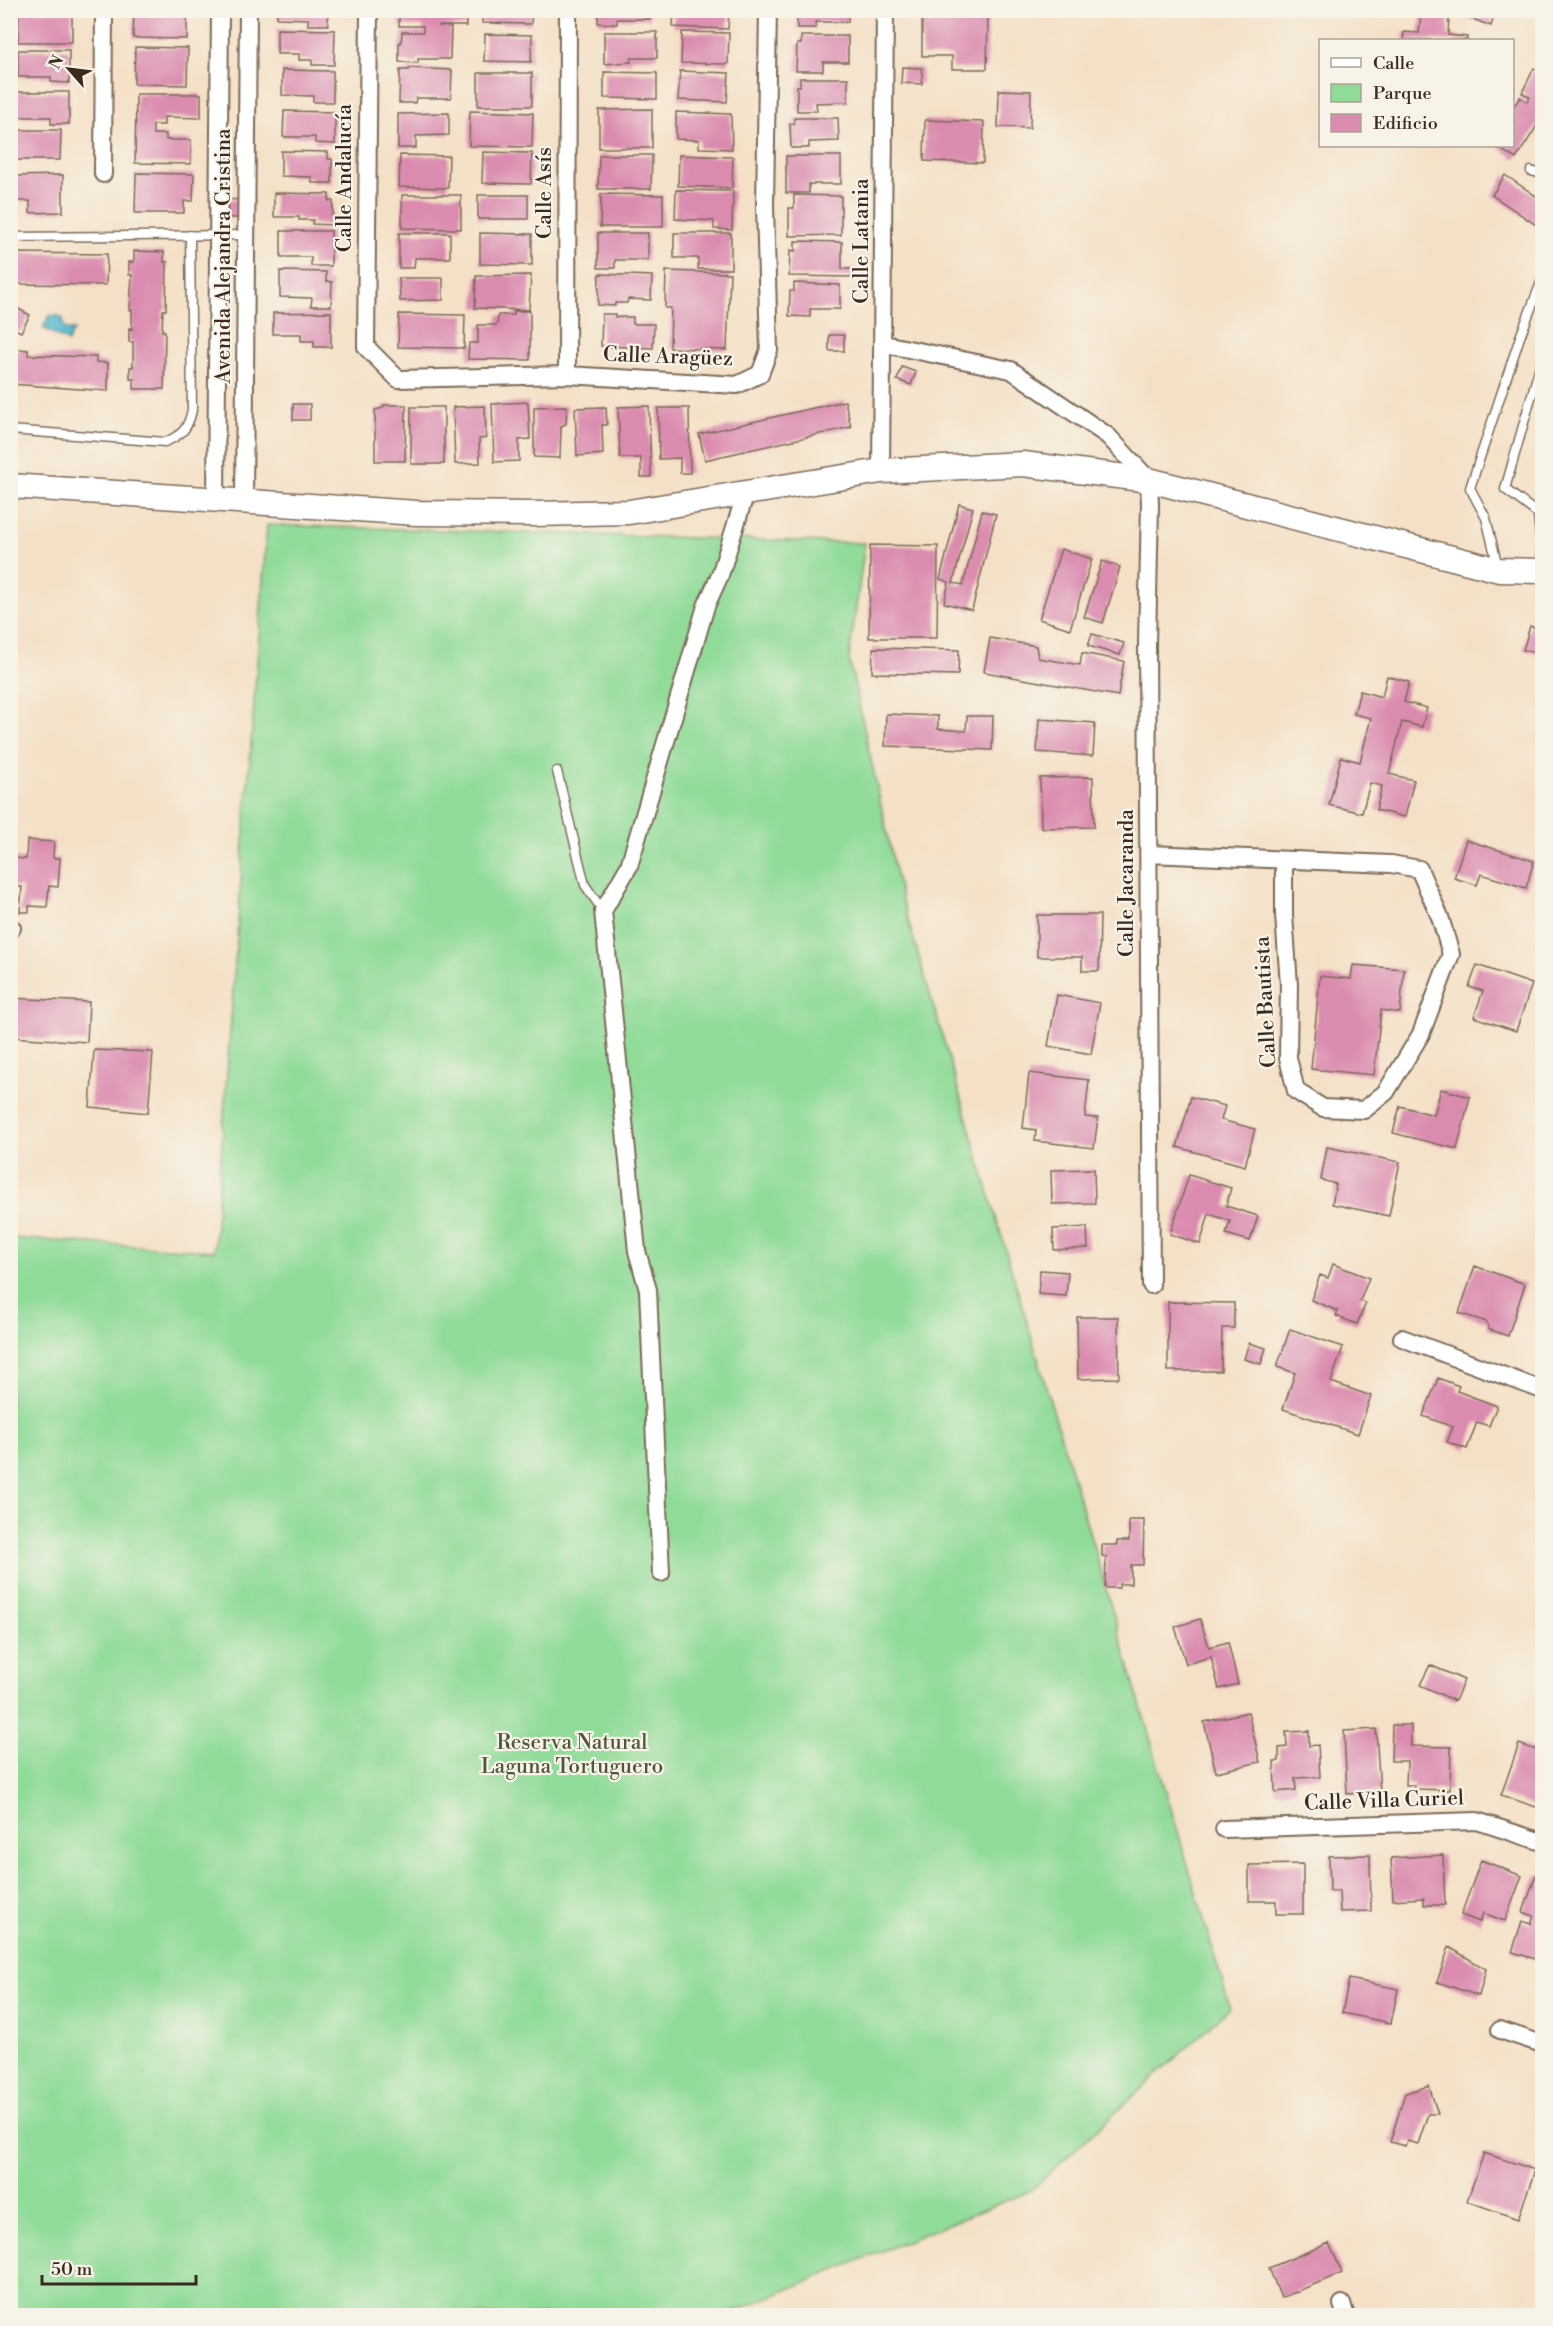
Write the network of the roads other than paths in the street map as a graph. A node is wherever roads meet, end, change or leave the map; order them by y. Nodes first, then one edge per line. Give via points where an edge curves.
1 (104, 10) edge
2 (220, 10) edge
3 (248, 10) edge
4 (369, 10) edge
5 (568, 10) edge
6 (768, 10) edge
7 (885, 10) edge
8 (1531, 171) dead end
9 (103, 174) dead end
10 (1542, 174) edge
11 (190, 235) junction
12 (218, 235) junction
13 (246, 235) junction
14 (10, 237) edge
15 (1542, 280) edge
16 (884, 344) junction
17 (366, 346) joint
18 (1542, 359) edge
19 (567, 375) junction
20 (10, 430) edge
21 (881, 471) junction
22 (1149, 480) junction
23 (10, 486) edge
24 (746, 492) junction
25 (216, 499) junction
26 (244, 501) junction
27 (1542, 557) edge
28 (1499, 570) junction
29 (1542, 571) edge
30 (557, 771) dead end
31 (1149, 854) junction
32 (1284, 860) junction
33 (603, 911) junction
34 (1151, 1285) dead end
35 (1402, 1338) dead end
36 (1542, 1390) edge
37 (661, 1573) dead end
38 (1224, 1829) dead end
39 (1542, 1842) edge
40 (1500, 2030) dead end
41 (1542, 2044) edge

1 - 9 street
2 - 12 street, Avenida Alejandra Cristina
3 - 13 street, Avenida Alejandra Cristina
4 - 17 street, Calle Andalucía
5 - 19 street, Calle Asís
6 - 19 street, Calle Aragüez via 765,206 769,350 760,374 737,385
7 - 16 street, Calle Latania
8 - 10 lane
11 - 12 lane
11 - 14 lane
11 - 20 lane via 192,411 182,435 165,442
12 - 13 lane
12 - 25 street, Avenida Alejandra Cristina
13 - 26 street, Avenida Alejandra Cristina
15 - 28 lane via 1470,488 1486,518
16 - 21 street, Calle Latania
16 - 22 street via 1011,370 1108,436
17 - 19 street, Calle Aragüez via 398,379
18 - 27 lane via 1505,489 1538,514
21 - 22 street via 1023,464
21 - 24 street
22 - 28 street
22 - 31 street, Calle Jacaranda
23 - 25 street
24 - 26 street via 629,512 533,514 417,513
24 - 33 street via 706,606 629,866
25 - 26 street
28 - 29 street
30 - 33 lane via 585,885
31 - 32 street, Calle Bautista
31 - 34 street, Calle Jacaranda
32 - 32 street, Calle Bautista via 1391,864 1419,869 1440,916 1451,954 1421,1034 1386,1092 1364,1110 1323,1108 1296,1091 1288,1058
33 - 37 street via 637,1251 648,1290
35 - 36 street
38 - 39 street, Calle Villa Curiel via 1477,1821
40 - 41 street

